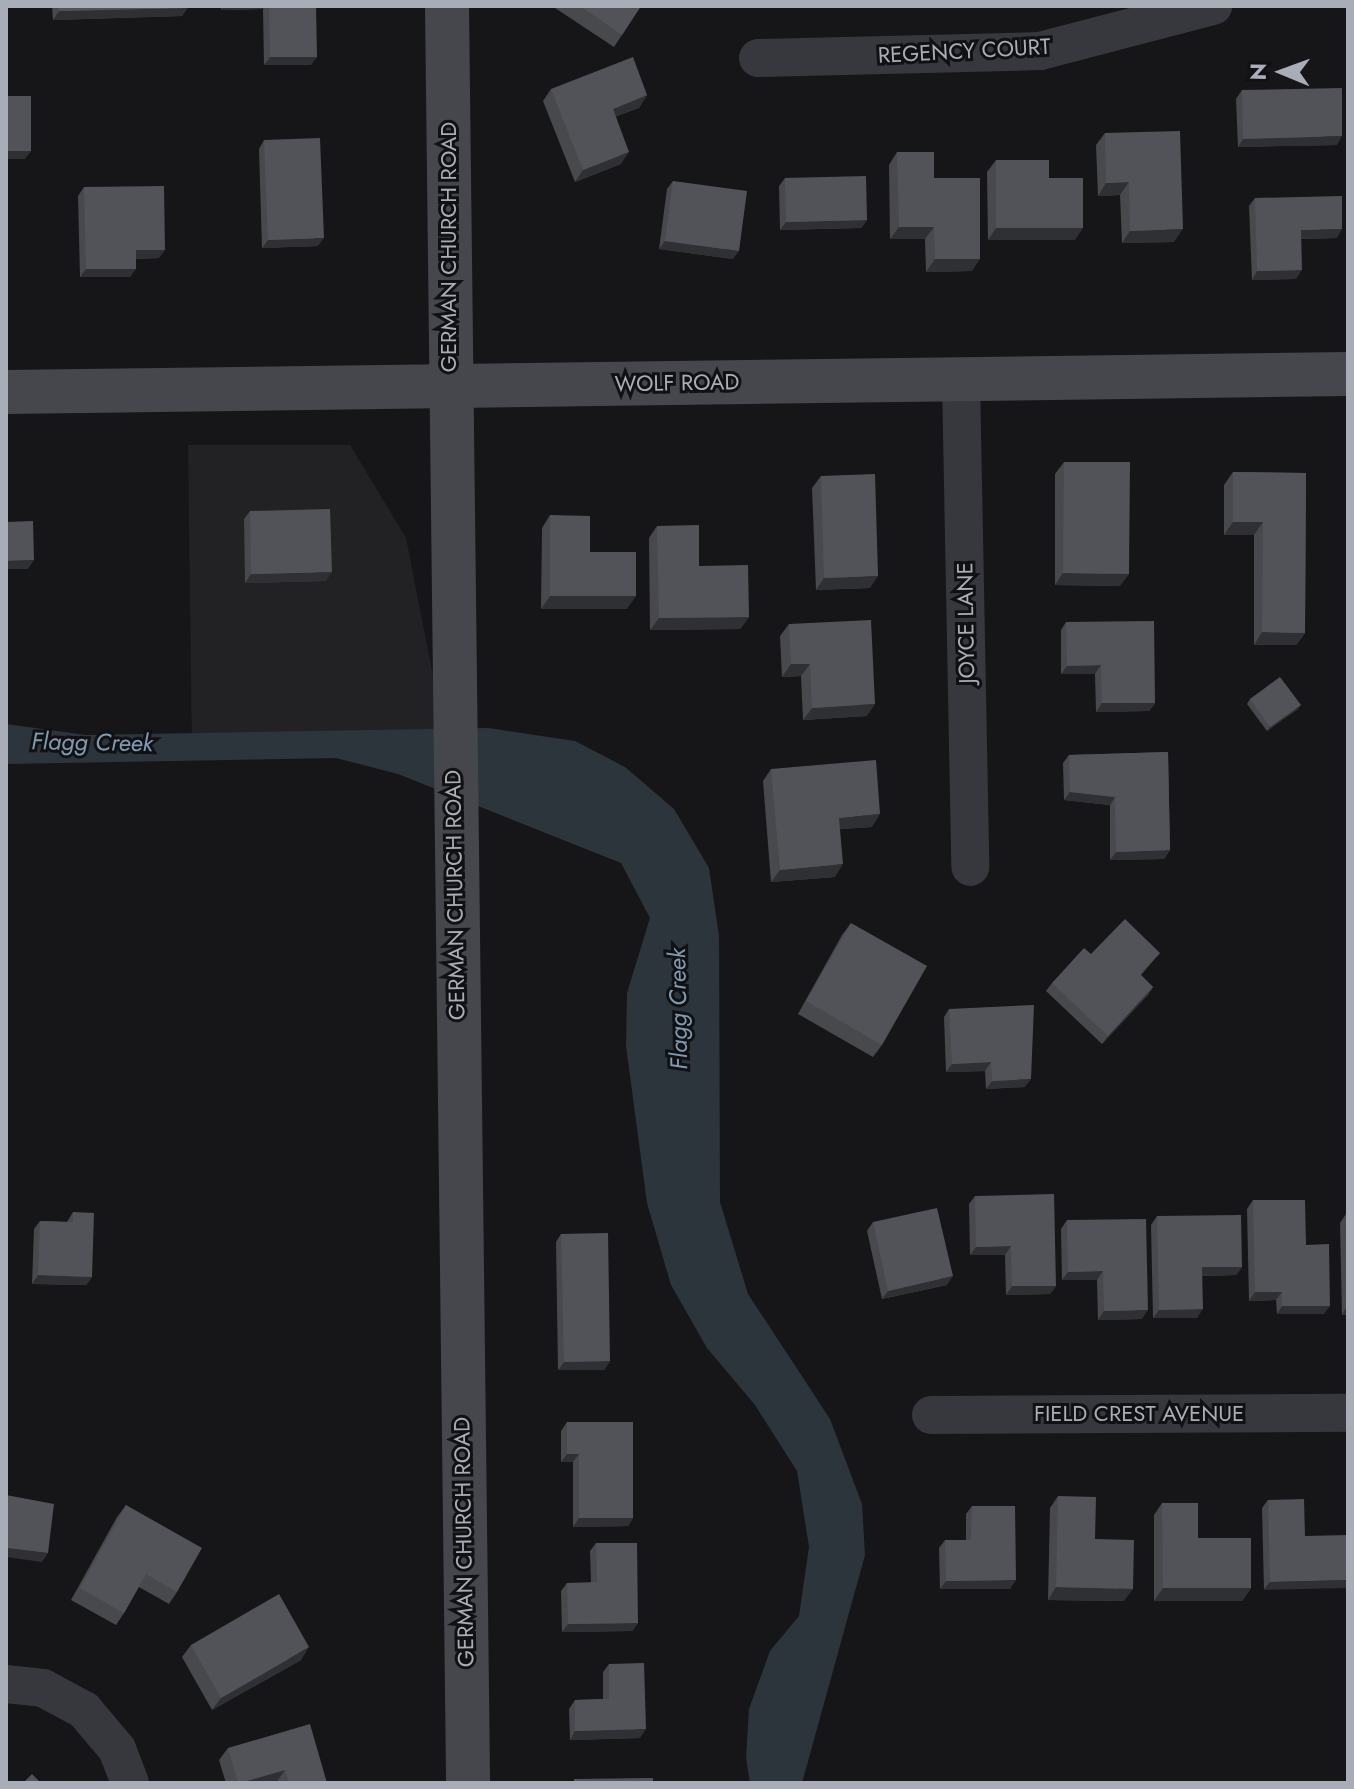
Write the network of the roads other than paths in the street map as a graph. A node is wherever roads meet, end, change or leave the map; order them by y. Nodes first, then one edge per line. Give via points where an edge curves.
1 (447, 6) edge
2 (1213, 6) edge
3 (758, 58) dead end
4 (1348, 374) edge
5 (961, 380) junction
6 (450, 386) junction
7 (6, 392) edge
8 (970, 867) dead end
9 (1348, 1413) edge
10 (931, 1415) dead end
11 (6, 1684) edge
12 (130, 1783) edge
13 (468, 1783) edge

1 - 6 street, GERMAN CHURCH ROAD
2 - 3 street, REGENCY COURT via 1040,51
4 - 5 street, WOLF ROAD
5 - 6 street, WOLF ROAD
5 - 8 street, JOYCE LANE
6 - 7 street, WOLF ROAD
6 - 13 street, GERMAN CHURCH ROAD
9 - 10 street, FIELD CREST AVENUE
11 - 12 street via 43,1688 84,1710 117,1749

